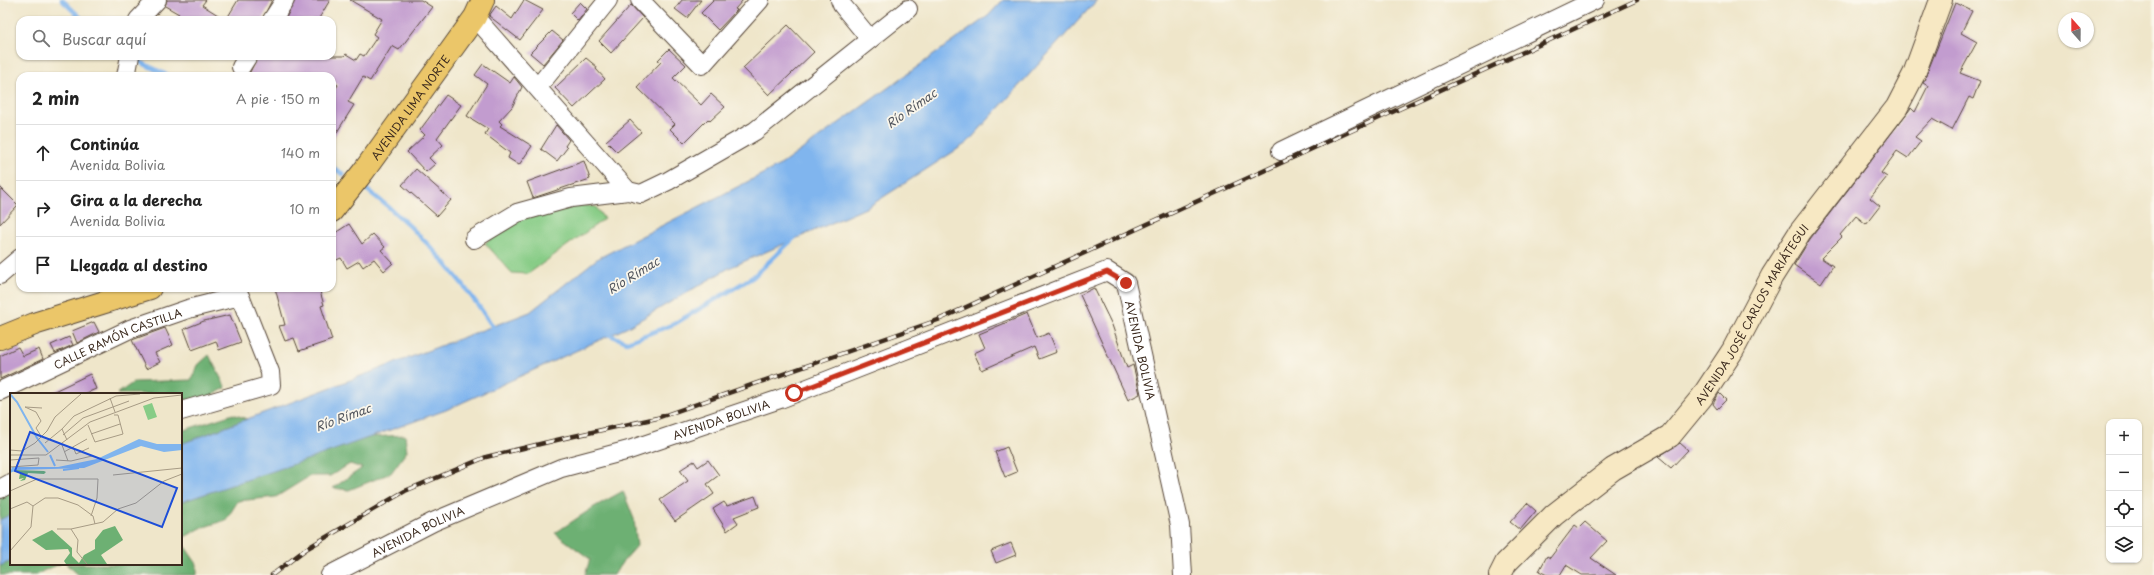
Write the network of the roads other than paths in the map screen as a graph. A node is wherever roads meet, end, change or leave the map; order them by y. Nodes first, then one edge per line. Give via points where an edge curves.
1 (156, 0) edge
2 (285, 0) edge
3 (608, 0) edge
4 (640, 0) edge
5 (760, 0) edge
6 (840, 0) edge
7 (1595, 0) edge
8 (1941, 0) edge
9 (479, 8) edge
10 (908, 9) dead end
11 (142, 16) edge
12 (275, 16) edge
13 (870, 39) junction
14 (129, 60) edge
15 (127, 72) edge
16 (538, 87) junction
17 (1280, 151) dead end
18 (628, 191) junction
19 (336, 206) edge
20 (474, 239) dead end
21 (16, 261) edge
22 (0, 275) edge
23 (137, 292) edge
24 (0, 338) edge
25 (0, 391) edge
26 (182, 412) edge
27 (10, 484) edge
28 (0, 489) edge
29 (330, 575) edge
30 (1183, 575) edge
31 (1500, 575) edge

1 - 11 street
2 - 12 street
3 - 16 street
4 - 5 street via 702,65
6 - 13 street
7 - 17 street
8 - 31 street, AVENIDA JOSÉ CARLOS MARIÁTEGUI via 1914,74 1897,107 1800,232 1772,276 1733,350 1702,398 1670,436 1612,468 1554,515 1506,563
9 - 16 street
9 - 19 highway, AVENIDA LIMA NORTE
10 - 13 street
13 - 18 street via 755,131 641,194
14 - 15 street
16 - 18 street
18 - 20 street via 571,198 517,212
21 - 22 street
23 - 24 highway via 37,323
25 - 26 street, CALLE RAMÓN CASTILLA via 130,329 188,309 240,296 270,372 271,385
27 - 28 street
29 - 30 street, AVENIDA BOLIVIA via 433,522 561,468 629,450 780,399 1107,272 1126,283 1180,525

